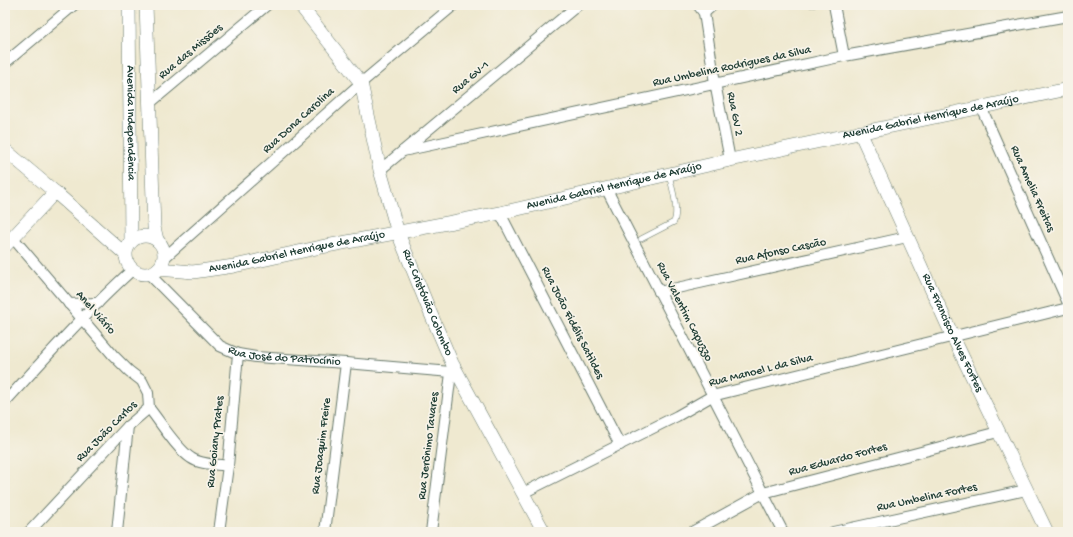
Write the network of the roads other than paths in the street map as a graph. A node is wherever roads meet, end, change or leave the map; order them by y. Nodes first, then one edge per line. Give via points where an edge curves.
1 (74, 5) edge
2 (129, 5) edge
3 (146, 5) edge
4 (267, 5) edge
5 (300, 5) edge
6 (454, 5) edge
7 (578, 5) edge
8 (713, 5) edge
9 (834, 5) edge
10 (701, 9) edge
11 (1068, 16) edge
12 (844, 56) junction
13 (5, 63) edge
14 (715, 83) junction
15 (360, 84) junction
16 (1068, 89) edge
17 (150, 103) junction
18 (981, 107) junction
19 (860, 132) junction
20 (5, 150) edge
21 (403, 151) junction
22 (730, 160) junction
23 (380, 170) junction
24 (669, 174) junction
25 (606, 188) junction
26 (55, 192) junction
27 (500, 213) junction
28 (398, 233) junction
29 (908, 237) junction
30 (157, 240) junction
31 (641, 240) dead end
32 (131, 241) junction
33 (9, 242) edge
34 (126, 254) junction
35 (157, 267) junction
36 (132, 270) junction
37 (659, 292) junction
38 (98, 303) junction
39 (1068, 303) edge
40 (69, 304) junction
41 (1068, 308) edge
42 (82, 319) junction
43 (953, 337) junction
44 (238, 354) junction
45 (346, 363) junction
46 (451, 367) junction
47 (712, 396) junction
48 (5, 402) edge
49 (149, 408) junction
50 (128, 426) junction
51 (998, 432) junction
52 (620, 445) junction
53 (228, 466) junction
54 (1026, 490) junction
55 (522, 493) junction
56 (763, 493) junction
57 (29, 532) edge
58 (117, 532) edge
59 (219, 532) edge
60 (325, 532) edge
61 (431, 532) edge
62 (544, 532) edge
63 (692, 532) edge
64 (783, 532) edge
65 (833, 532) edge
66 (1047, 532) edge

1 - 13 street
2 - 32 street, Avenida Independência
3 - 17 street, Avenida Independência
4 - 17 street, Rua das Missões
5 - 15 street, Rua Cristóvão Colombo
6 - 15 street, Rua Dona Carolina
7 - 21 street, Rua GV-1
8 - 10 street
9 - 12 street
10 - 14 street, Rua GV 2
11 - 12 street, Rua Umbelina Rodrigues da Silva
12 - 14 street, Rua Umbelina Rodrigues da Silva
14 - 21 street, Rua Umbelina Rodrigues da Silva
14 - 22 street, Rua GV 2
15 - 23 street, Rua Cristóvão Colombo
15 - 35 street, Rua Dona Carolina
16 - 18 street, Avenida Gabriel Henrique de Araújo
17 - 30 street, Avenida Independência via 154,227
18 - 19 street, Avenida Gabriel Henrique de Araújo
18 - 39 street, Rua Amelia Freitas
19 - 22 street, Avenida Gabriel Henrique de Araújo
19 - 29 street, Rua Francisco Alves Fortes
20 - 26 street
21 - 23 street, Rua GV-1
22 - 24 street, Avenida Gabriel Henrique de Araújo
23 - 28 street, Rua Cristóvão Colombo
24 - 25 street, Avenida Gabriel Henrique de Araújo
24 - 31 lane via 674,195 674,222
25 - 27 street, Avenida Gabriel Henrique de Araújo
25 - 37 street, Rua Valentim Capuzzo
26 - 33 street
26 - 34 street
27 - 28 street, Avenida Gabriel Henrique de Araújo
27 - 52 street, Rua João Fidélis Satildes
28 - 35 street, Avenida Gabriel Henrique de Araújo via 192,272
28 - 46 street, Rua Cristóvão Colombo
29 - 37 street, Rua Afonso Cascão
29 - 43 street, Rua Francisco Alves Fortes
30 - 32 street via 144,236
30 - 35 street via 163,248
32 - 34 street
33 - 40 street, Anel Viário
34 - 36 street via 127,263
35 - 36 street via 140,274
35 - 44 street, Rua José do Patrocínio via 220,346
36 - 38 street
37 - 47 street, Rua Valentim Capuzzo
38 - 40 street
38 - 42 street
40 - 42 street, Anel Viário
41 - 43 street, Rua Manoel L da Silva
42 - 48 street
42 - 49 street, Anel Viário via 113,355 142,381 148,393
43 - 47 street, Rua Manoel L da Silva
43 - 51 street, Rua Francisco Alves Fortes
44 - 45 street, Rua José do Patrocínio
44 - 53 street, Rua Goiany Prates
45 - 46 street, Rua José do Patrocínio
45 - 60 street, Rua Joaquim Freire
46 - 55 street, Rua Cristóvão Colombo
46 - 61 street, Rua Jerônimo Tavares
47 - 52 street, Rua Manoel L da Silva
47 - 56 street, Rua Valentim Capuzzo
49 - 50 street, Rua João Carlos
49 - 53 street, Rua João Carlos via 191,459
50 - 57 street, Rua João Carlos
50 - 58 street
51 - 54 street, Rua Francisco Alves Fortes
51 - 56 street, Rua Eduardo Fortes
52 - 55 street, Rua Manoel L da Silva
53 - 59 street, Rua Goiany Prates
54 - 65 street, Rua Umbelina Fortes
54 - 66 street, Rua Francisco Alves Fortes
55 - 62 street, Rua Cristóvão Colombo
56 - 63 street, Rua Eduardo Fortes
56 - 64 street, Rua Valentim Capuzzo

